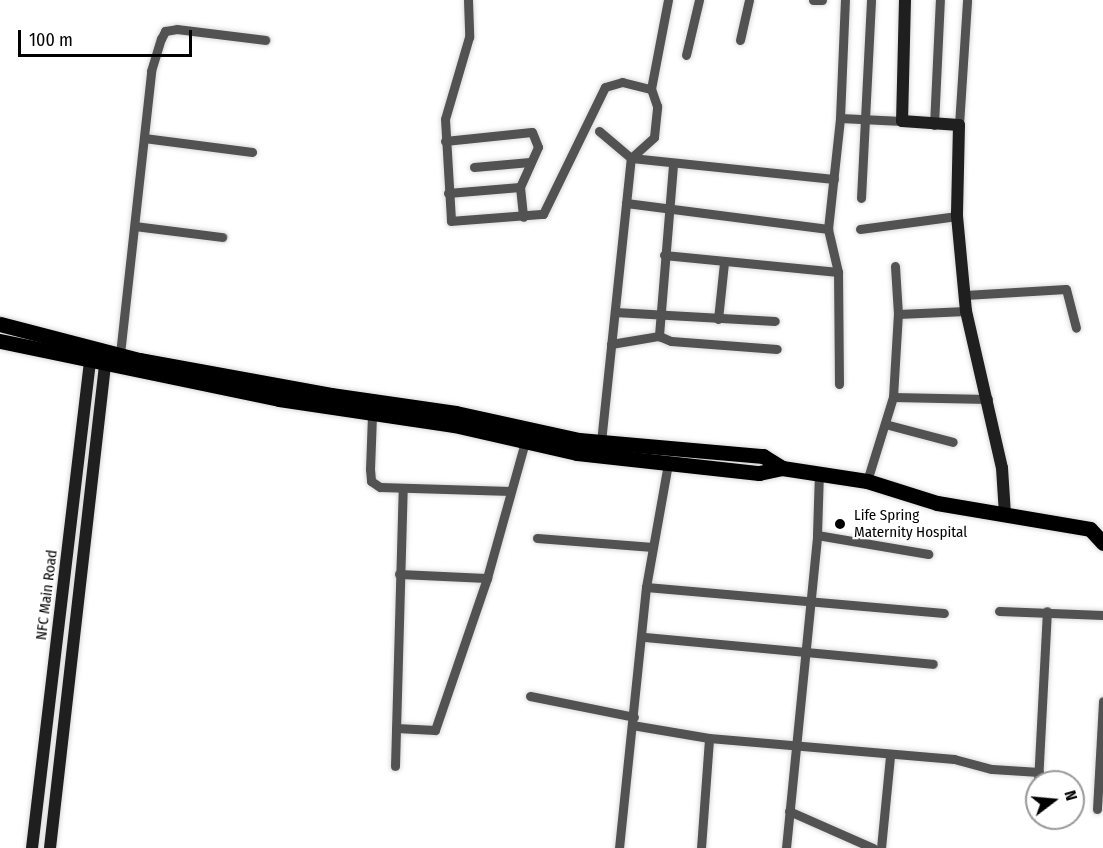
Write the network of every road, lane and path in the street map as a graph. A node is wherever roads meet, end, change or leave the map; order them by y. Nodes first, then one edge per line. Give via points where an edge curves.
1 (468, 0) edge
2 (668, 0) edge
3 (699, 0) edge
4 (749, 0) edge
5 (813, 0) edge
6 (822, 0) edge
7 (845, 0) edge
8 (871, 0) edge
9 (905, 0) edge
10 (940, 0) edge
11 (967, 0) edge
12 (265, 40) dead end
13 (740, 40) dead end
14 (686, 55) dead end
15 (651, 89) junction
16 (840, 118) junction
17 (867, 119) junction
18 (902, 121) junction
19 (934, 125) junction
20 (959, 125) junction
21 (599, 131) dead end
22 (144, 138) junction
23 (445, 141) junction
24 (252, 152) dead end
25 (631, 158) junction
26 (530, 162) junction
27 (673, 165) junction
28 (474, 167) dead end
29 (834, 179) junction
30 (520, 188) junction
31 (448, 193) junction
32 (861, 198) dead end
33 (626, 204) junction
34 (668, 211) junction
35 (957, 216) junction
36 (524, 218) junction
37 (135, 226) junction
38 (828, 229) junction
39 (860, 229) dead end
40 (222, 237) dead end
41 (664, 255) junction
42 (724, 262) junction
43 (896, 266) dead end
44 (838, 272) junction
45 (965, 295) junction
46 (966, 311) junction
47 (615, 312) junction
48 (659, 313) junction
49 (898, 315) junction
50 (718, 319) junction
51 (775, 321) dead end
52 (0, 324) edge
53 (1076, 328) dead end
54 (659, 336) junction
55 (0, 341) edge
56 (611, 344) junction
57 (777, 349) dead end
58 (103, 354) junction
59 (839, 384) dead end
60 (893, 397) junction
61 (988, 399) junction
62 (372, 415) junction
63 (885, 424) junction
64 (525, 442) junction
65 (601, 442) junction
66 (953, 442) dead end
67 (668, 464) junction
68 (782, 468) junction
69 (819, 473) junction
70 (867, 481) junction
71 (403, 488) junction
72 (511, 491) junction
73 (1005, 515) junction
74 (1097, 528) edge
75 (817, 535) junction
76 (537, 538) dead end
77 (1103, 543) edge
78 (652, 547) junction
79 (928, 554) dead end
80 (399, 574) junction
81 (488, 578) junction
82 (646, 587) junction
83 (810, 599) junction
84 (999, 611) dead end
85 (1047, 611) junction
86 (944, 613) dead end
87 (1103, 615) edge
88 (644, 637) junction
89 (804, 654) junction
90 (933, 664) dead end
91 (530, 696) dead end
92 (1103, 701) edge
93 (633, 721) junction
94 (396, 728) junction
95 (709, 738) junction
96 (795, 747) junction
97 (890, 756) junction
98 (394, 766) dead end
99 (1039, 770) edge
100 (1025, 775) edge
101 (1097, 809) dead end
102 (789, 811) junction
103 (32, 848) edge
104 (50, 848) edge
105 (619, 848) edge
106 (701, 848) edge
107 (786, 848) edge
108 (873, 848) edge
109 (881, 848) edge

1 - 23 street via 469,37 446,112
2 - 15 street
3 - 14 street
4 - 13 street
5 - 6 street
7 - 16 street
8 - 17 street
9 - 18 main road
10 - 19 street
11 - 20 street
12 - 22 street via 177,28 165,31 151,71
15 - 25 street via 657,106 654,137
15 - 36 street via 622,82 605,87 551,204 543,214
16 - 17 street
16 - 29 street
17 - 18 street
17 - 32 street
18 - 19 main road
19 - 20 main road
20 - 35 main road
21 - 25 street
22 - 24 street
22 - 37 street
23 - 26 street via 532,132 538,147
23 - 31 street
25 - 27 street
25 - 33 street
26 - 28 street
26 - 30 street
27 - 29 street
27 - 34 street
29 - 38 street
30 - 31 street
30 - 36 street
31 - 36 street via 451,221
33 - 34 street
33 - 47 street
34 - 38 street
34 - 41 street
35 - 39 street
35 - 45 main road
37 - 40 street
37 - 58 street
38 - 44 street
41 - 42 street
41 - 48 street
42 - 44 street
42 - 50 street
43 - 49 street
44 - 59 street
45 - 46 main road
45 - 53 street via 1066,289
46 - 49 street
46 - 61 main road
47 - 48 street
47 - 56 street
48 - 50 street
48 - 54 street
49 - 60 street
50 - 51 street
52 - 58 main road
54 - 56 street
54 - 57 street via 671,341
55 - 58 main road
56 - 65 street
58 - 62 main road
58 - 65 main road via 456,413
58 - 103 main road, NFC Main Road
58 - 104 main road, NFC Main Road
60 - 61 street
60 - 63 street
61 - 73 main road via 1002,468
62 - 64 main road via 454,425
62 - 71 street via 371,481 380,487
63 - 66 street
63 - 70 street
64 - 67 main road
64 - 72 street
65 - 68 main road via 762,456
67 - 68 main road via 759,473
67 - 78 street
68 - 69 main road
69 - 70 main road
69 - 75 street
70 - 73 main road via 937,503
71 - 72 street
71 - 80 street
72 - 81 street
73 - 74 main road
74 - 77 main road
75 - 79 street
75 - 83 street
76 - 78 street
78 - 82 street
80 - 81 street
80 - 94 street
81 - 94 street via 435,730
82 - 83 street
82 - 88 street
83 - 86 street
83 - 89 street
84 - 85 street
85 - 87 street
85 - 99 street
88 - 89 street
88 - 93 street
89 - 90 street
89 - 96 street
91 - 93 street
92 - 101 street
93 - 95 street
93 - 105 street
94 - 98 street
95 - 96 street
95 - 106 street
96 - 97 street
96 - 102 street
97 - 100 street via 954,759
97 - 109 street
102 - 107 street
102 - 108 street

